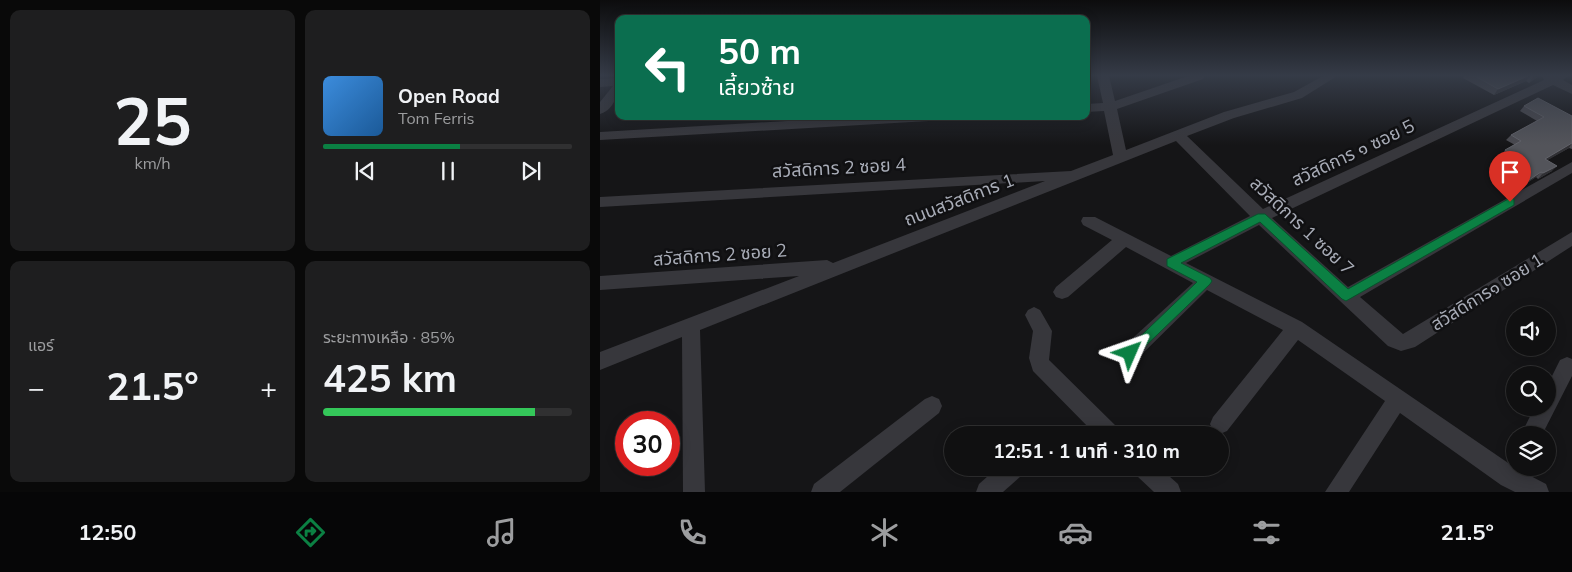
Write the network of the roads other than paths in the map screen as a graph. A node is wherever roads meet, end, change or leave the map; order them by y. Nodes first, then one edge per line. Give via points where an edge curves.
1 (608, 99) edge
2 (1108, 99) edge
3 (1133, 99) edge
4 (1284, 99) edge
5 (1507, 99) edge
6 (1110, 107) junction
7 (1090, 108) edge
8 (600, 110) edge
9 (877, 120) edge
10 (1178, 135) junction
11 (600, 136) edge
12 (1121, 158) junction
13 (1572, 167) edge
14 (1080, 174) junction
15 (600, 202) edge
16 (1261, 216) junction
17 (1089, 221) dead end
18 (1572, 238) edge
19 (1125, 239) junction
20 (1171, 263) junction
21 (843, 266) junction
22 (1206, 281) junction
23 (600, 284) edge
24 (1062, 292) dead end
25 (1346, 296) junction
26 (1034, 315) dead end
27 (691, 327) junction
28 (1296, 328) junction
29 (1401, 342) joint
30 (1130, 353) dead end
31 (600, 361) edge
32 (1567, 366) dead end
33 (1556, 388) edge
34 (1398, 399) junction
35 (932, 406) dead end
36 (1220, 424) dead end
37 (1102, 426) edge
38 (1004, 476) edge
39 (1153, 476) edge
40 (1522, 482) edge
41 (690, 490) edge
42 (822, 492) edge
43 (986, 492) edge
44 (1170, 492) edge
45 (1336, 492) edge

1 - 8 street
2 - 6 street
3 - 6 street
4 - 10 street, ถนนสวัสดิการ 1 via 1229,115
5 - 16 street, สวัสดิการ ๑ ซอย 5
6 - 7 street
6 - 12 street
9 - 11 street
10 - 12 street, ถนนสวัสดิการ 1
10 - 16 street, สวัสดิการ 1 ซอย 7
12 - 14 street, ถนนสวัสดิการ 1
13 - 25 street
14 - 15 street, สวัสดิการ 2 ซอย 4
14 - 21 street, ถนนสวัสดิการ 1
16 - 20 street, สวัสดิการ ๑ ซอย 5
16 - 25 street, สวัสดิการ 1 ซอย 7
17 - 19 street
18 - 29 street, สวัสดิการ๑ ซอย 1 via 1408,341
19 - 20 street
19 - 24 street
20 - 22 street
21 - 23 street, สวัสดิการ 2 ซอย 2
21 - 27 street, ถนนสวัสดิการ 1
22 - 28 street
22 - 30 street
25 - 29 street, สวัสดิการ 1 ซอย 7
26 - 37 street via 1042,328 1040,365
27 - 31 street, ถนนสวัสดิการ 1
27 - 41 street
28 - 34 street
28 - 36 street
32 - 33 street
34 - 40 street
34 - 45 street
35 - 42 street
38 - 43 street
39 - 44 street

